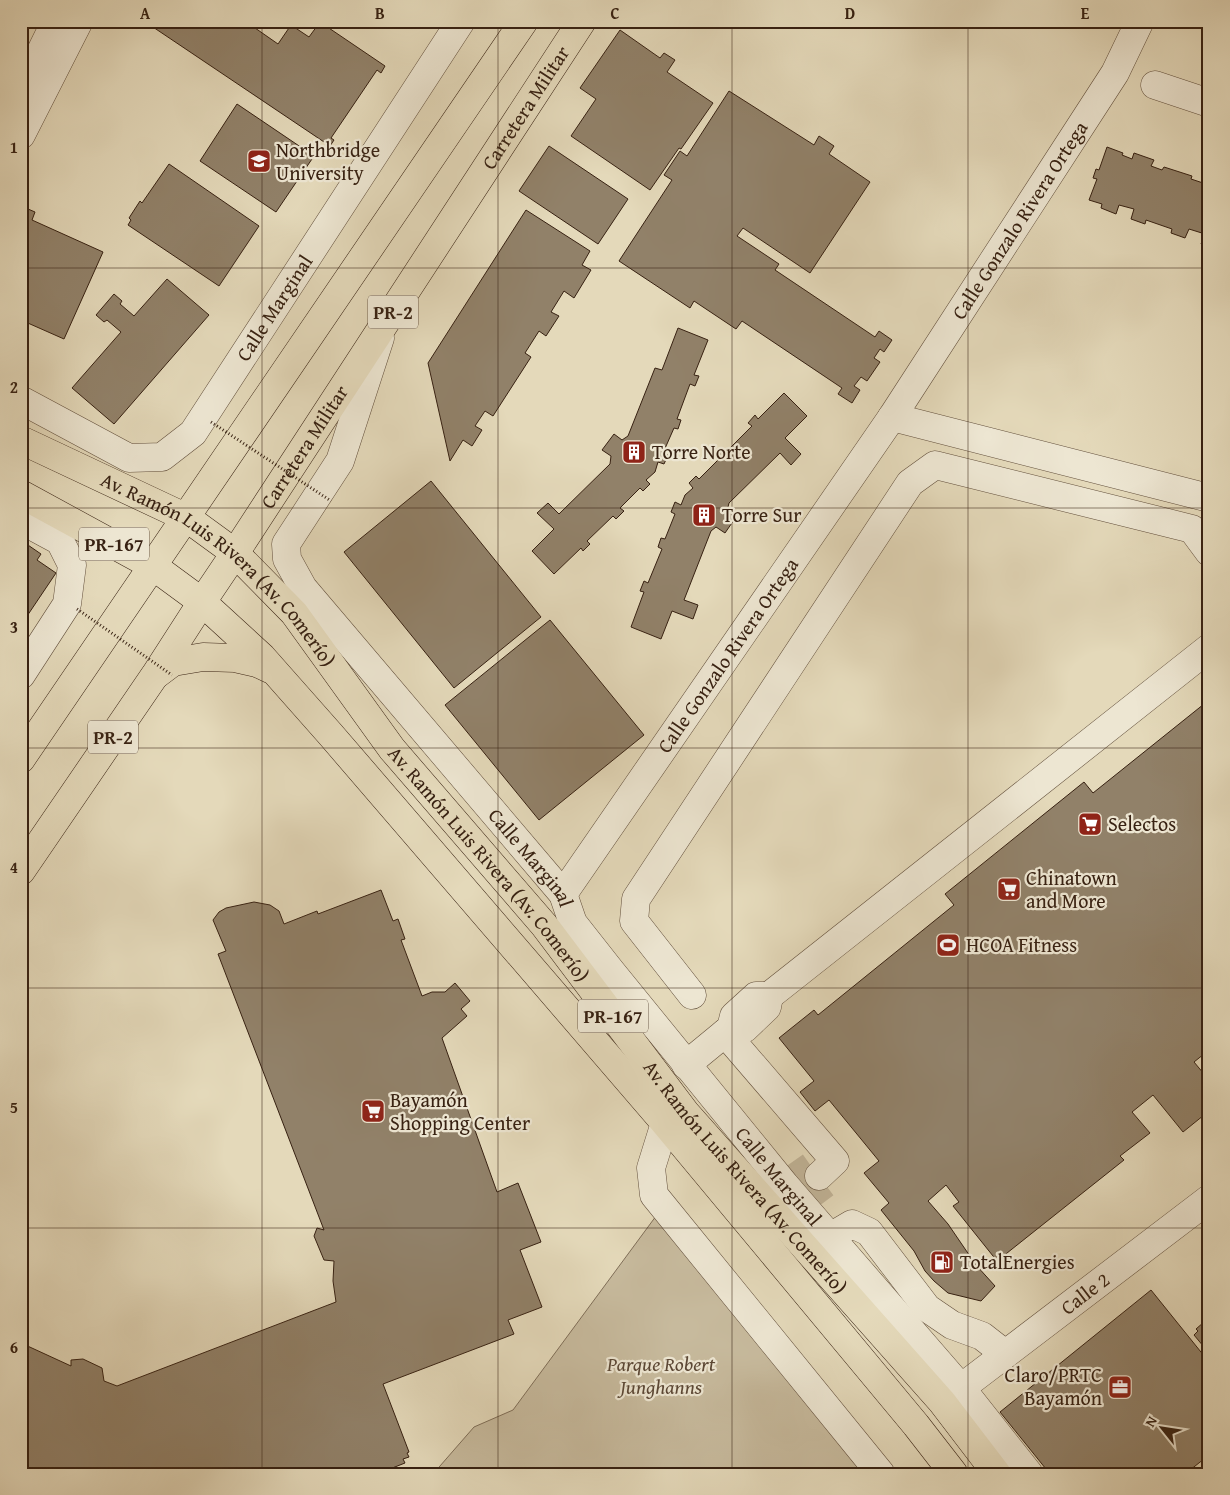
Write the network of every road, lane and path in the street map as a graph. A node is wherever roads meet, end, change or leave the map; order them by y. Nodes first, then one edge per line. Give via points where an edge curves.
1 (56, 21) edge
2 (79, 21) edge
3 (461, 21) edge
4 (504, 21) edge
5 (524, 21) edge
6 (582, 21) edge
7 (1140, 21) edge
8 (1155, 84) dead end
9 (21, 92) edge
10 (471, 99) junction
11 (1209, 103) edge
12 (21, 135) edge
13 (384, 326) junction
14 (21, 400) edge
15 (892, 417) junction
16 (211, 422) dead end
17 (21, 440) edge
18 (21, 494) edge
19 (1209, 498) edge
20 (331, 501) dead end
21 (187, 518) junction
22 (21, 520) edge
23 (1209, 552) edge
24 (235, 553) junction
25 (153, 566) junction
26 (202, 602) junction
27 (77, 609) dead end
28 (1209, 648) edge
29 (275, 672) junction
30 (21, 674) edge
31 (164, 675) junction
32 (21, 759) edge
33 (21, 871) edge
34 (563, 894) junction
35 (692, 995) dead end
36 (728, 1031) junction
37 (686, 1065) junction
38 (665, 1123) junction
39 (809, 1180) junction
40 (1209, 1199) edge
41 (830, 1237) junction
42 (1006, 1354) junction
43 (962, 1388) junction
44 (881, 1474) edge
45 (954, 1474) edge
46 (997, 1474) edge
47 (1029, 1474) edge

1 - 9 street
2 - 12 street
3 - 14 street, Calle Marginal via 193,433 162,456 129,458
4 - 10 main road
5 - 10 main road, PR-2
6 - 13 main road, Carretera Militar / PR-2
7 - 15 street, Calle Gonzalo Rivera Ortega via 1115,73
8 - 11 street
10 - 21 main road, PR-2
13 - 24 main road, Carretera Militar / PR-2
13 - 34 street, Calle Marginal via 340,461 286,544 287,559 303,588
15 - 19 street
15 - 34 street, Calle Gonzalo Rivera Ortega
16 - 20 path, bridge
17 - 21 main road, Av. Ramón Luis Rivera (Av. Comerío) / PR-167
18 - 25 main road, Av. Ramón Luis Rivera (Av. Comerío) / PR-167
21 - 24 main road, Av. Ramón Luis Rivera (Av. Comerío) / PR-167
21 - 25 main road, PR-2
22 - 30 street via 60,541 72,565 68,604
23 - 35 street via 1192,529 936,465 910,484 636,899 634,921
24 - 26 main road, Carretera Militar / PR-2
24 - 46 main road, Av. Ramón Luis Rivera (Av. Comerío) / PR-167 via 294,613 392,749 544,925 685,1112 942,1402
25 - 26 main road, Av. Ramón Luis Rivera (Av. Comerío) / PR-167
25 - 32 main road, PR-2
26 - 29 main road, Av. Ramón Luis Rivera (Av. Comerío) / PR-167
26 - 31 main road, Carretera Militar / PR-2
27 - 31 path, bridge
28 - 36 street via 769,996 767,1007 745,1028
29 - 31 main road via 257,663 235,658 203,657 173,662
29 - 38 main road, Av. Ramón Luis Rivera (Av. Comerío) / PR-167
31 - 33 main road, Carretera Militar / PR-2
34 - 37 street, Calle Marginal via 574,923
36 - 37 street
36 - 39 street
37 - 39 street, Calle Marginal
38 - 44 street via 651,1168 654,1195
38 - 45 main road, Av. Ramón Luis Rivera (Av. Comerío) / PR-167
39 - 41 street, Calle Marginal
40 - 42 street, Calle 2
41 - 42 street via 852,1224 869,1232 927,1308 952,1325 982,1336
41 - 43 street, Calle Marginal
42 - 43 street, Calle 2
43 - 47 street, Calle Marginal

